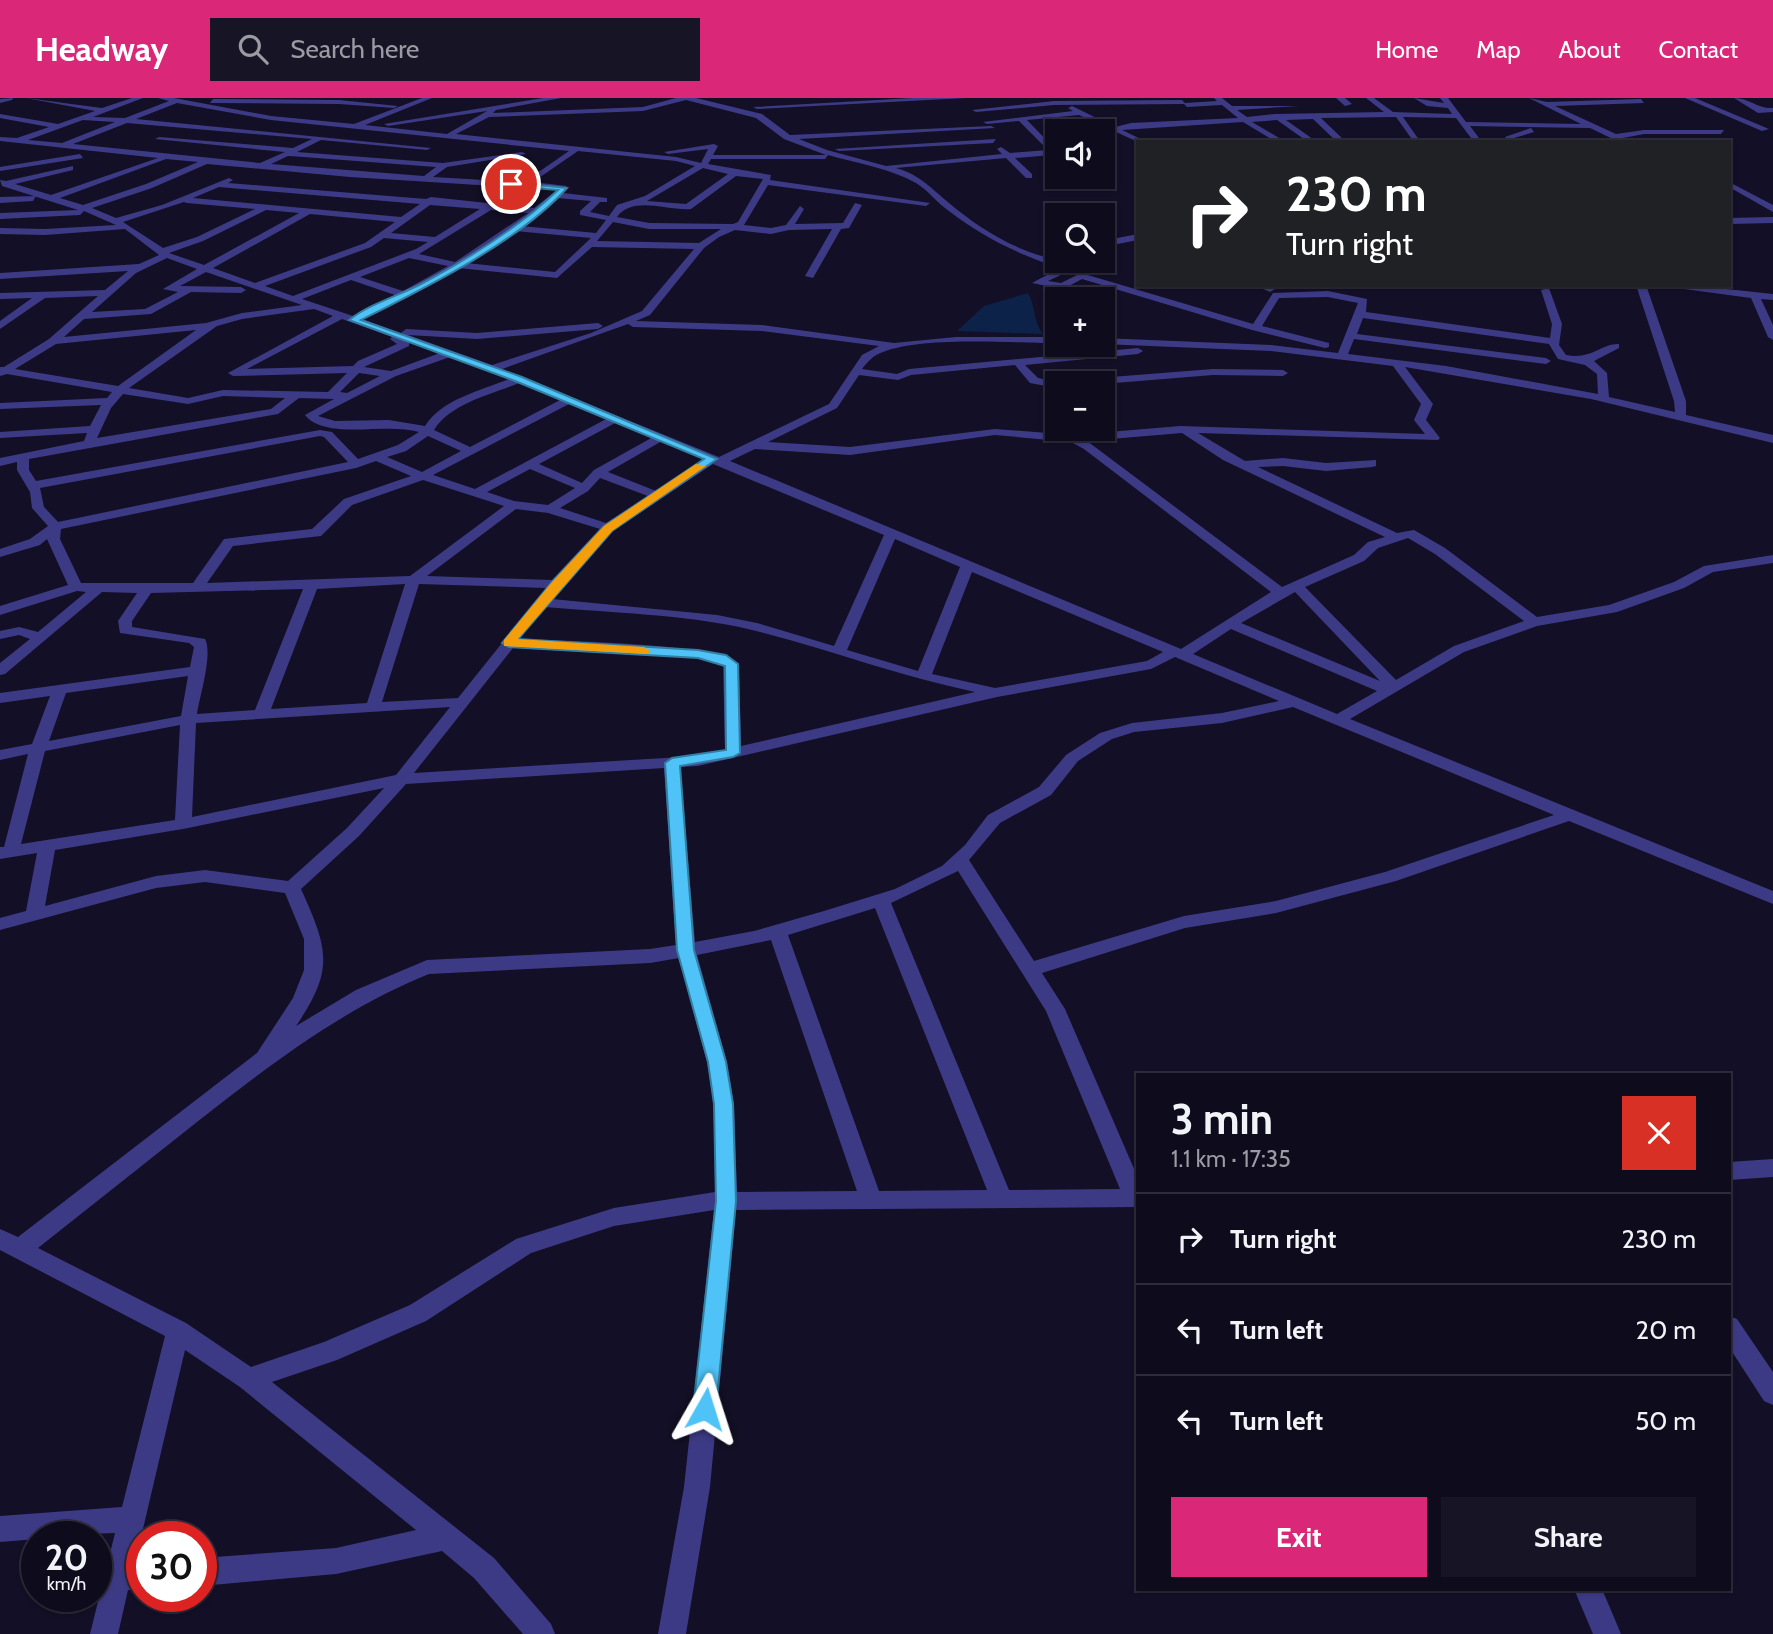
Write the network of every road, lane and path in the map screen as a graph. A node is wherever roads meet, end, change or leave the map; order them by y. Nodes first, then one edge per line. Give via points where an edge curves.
1 (9, 98) edge
2 (30, 98) edge
3 (139, 98) edge
4 (162, 98) edge
5 (428, 98) edge
6 (486, 98) edge
7 (503, 98) edge
8 (541, 98) edge
9 (555, 98) edge
10 (692, 98) edge
11 (785, 98) edge
12 (963, 98) edge
13 (1257, 98) edge
14 (1340, 98) edge
15 (1370, 98) edge
16 (1418, 98) edge
17 (1444, 98) edge
18 (1532, 98) edge
19 (1689, 98) edge
20 (1738, 98) edge
21 (203, 100) edge
22 (1051, 100) edge
23 (1090, 100) edge
24 (1220, 100) edge
25 (0, 101) edge
26 (829, 101) edge
27 (1641, 101) dead end
28 (178, 102) junction
29 (340, 102) edge
30 (1182, 102) edge
31 (464, 103) dead end
32 (1071, 103) junction
33 (1543, 104) junction
34 (1334, 105) dead end
35 (495, 106) junction
36 (1268, 106) junction
37 (1450, 106) junction
38 (400, 107) junction
39 (757, 107) junction
40 (1230, 108) junction
41 (100, 110) junction
42 (976, 110) junction
43 (1773, 110) edge
44 (457, 111) junction
45 (745, 111) junction
46 (1079, 113) junction
47 (1201, 113) junction
48 (488, 114) junction
49 (1395, 115) junction
50 (0, 116) edge
51 (1317, 116) junction
52 (1458, 116) junction
53 (81, 118) junction
54 (1277, 118) junction
55 (409, 120) junction
56 (1022, 120) junction
57 (122, 121) junction
58 (298, 121) junction
59 (1246, 121) junction
60 (308, 122) junction
61 (1215, 122) junction
62 (1144, 124) junction
63 (1466, 124) junction
64 (989, 125) junction
65 (1540, 125) junction
66 (351, 126) junction
67 (1589, 126) junction
68 (60, 127) junction
69 (469, 127) junction
70 (366, 128) junction
71 (1765, 129) dead end
72 (1121, 131) junction
73 (1115, 132) edge
74 (1721, 132) dead end
75 (273, 134) junction
76 (448, 137) junction
77 (789, 137) junction
78 (1615, 137) junction
79 (0, 139) edge
80 (159, 139) dead end
81 (317, 139) junction
82 (1045, 140) edge
83 (1139, 140) edge
84 (1279, 140) edge
85 (1309, 140) edge
86 (1340, 140) edge
87 (1417, 140) edge
88 (1477, 140) edge
89 (1512, 140) edge
90 (1622, 140) edge
91 (993, 141) junction
92 (1040, 141) junction
93 (16, 142) junction
94 (1045, 145) edge
95 (0, 146) edge
96 (58, 147) junction
97 (427, 148) junction
98 (573, 151) junction
99 (105, 152) junction
100 (291, 152) junction
101 (1045, 153) edge
102 (514, 154) junction
103 (822, 154) junction
104 (1006, 154) junction
105 (647, 155) junction
106 (317, 156) junction
107 (166, 157) junction
108 (357, 159) junction
109 (82, 160) junction
110 (207, 160) junction
111 (706, 160) junction
112 (42, 162) junction
113 (400, 162) junction
114 (263, 165) junction
115 (442, 165) junction
116 (887, 166) junction
117 (107, 167) dead end
118 (281, 168) junction
119 (496, 168) dead end
120 (0, 169) edge
121 (60, 170) junction
122 (291, 170) junction
123 (128, 173) junction
124 (734, 173) junction
125 (268, 174) dead end
126 (331, 174) junction
127 (345, 175) junction
128 (487, 175) dead end
129 (1029, 176) dead end
130 (256, 180) dead end
131 (424, 180) junction
132 (104, 182) junction
133 (478, 182) junction
134 (768, 182) junction
135 (3, 183) edge
136 (524, 184) junction
137 (1731, 185) edge
138 (149, 186) junction
139 (174, 187) dead end
140 (215, 187) junction
141 (244, 187) junction
142 (186, 188) dead end
143 (318, 192) junction
144 (555, 195) junction
145 (49, 198) junction
146 (598, 199) junction
147 (1731, 199) edge
148 (1756, 199) junction
149 (0, 200) edge
150 (184, 200) junction
151 (431, 200) junction
152 (638, 203) junction
153 (926, 203) dead end
154 (859, 205) dead end
155 (491, 206) junction
156 (265, 207) junction
157 (800, 209) dead end
158 (1773, 209) edge
159 (89, 210) junction
160 (309, 211) junction
161 (538, 211) junction
162 (0, 216) edge
163 (403, 219) junction
164 (609, 219) junction
165 (1773, 220) edge
166 (1731, 221) edge
167 (121, 224) junction
168 (649, 226) junction
169 (734, 227) junction
170 (789, 227) junction
171 (838, 227) junction
172 (512, 228) junction
173 (0, 231) edge
174 (383, 235) junction
175 (598, 236) junction
176 (1136, 237) edge
177 (438, 240) junction
178 (1115, 241) edge
179 (589, 244) junction
180 (1115, 245) edge
181 (635, 246) junction
182 (701, 246) junction
183 (1136, 250) edge
184 (163, 253) junction
185 (408, 255) junction
186 (1045, 259) edge
187 (458, 265) junction
188 (141, 267) junction
189 (202, 268) junction
190 (1057, 273) edge
191 (0, 276) edge
192 (810, 276) dead end
193 (351, 277) junction
194 (248, 286) junction
195 (1062, 286) joint
196 (1642, 287) edge
197 (1678, 287) edge
198 (1272, 290) edge
199 (1546, 290) dead end
200 (187, 291) junction
201 (108, 293) junction
202 (42, 295) junction
203 (405, 295) junction
204 (1755, 295) junction
205 (0, 296) edge
206 (1773, 297) edge
207 (293, 299) junction
208 (234, 300) dead end
209 (313, 306) junction
210 (227, 311) dead end
211 (1360, 314) junction
212 (81, 317) junction
213 (347, 318) junction
214 (3, 322) edge
215 (215, 323) junction
216 (623, 324) junction
217 (370, 326) junction
218 (1256, 328) junction
219 (386, 332) junction
220 (1351, 336) junction
221 (1773, 337) edge
222 (1045, 340) edge
223 (53, 341) junction
224 (1115, 342) edge
225 (1555, 342) junction
226 (890, 345) junction
227 (1229, 346) junction
228 (1615, 346) dead end
229 (1344, 352) junction
230 (450, 353) junction
231 (1562, 357) junction
232 (1546, 361) junction
233 (1396, 362) junction
234 (1019, 363) junction
235 (356, 369) junction
236 (492, 369) junction
237 (2, 372) edge
238 (859, 372) junction
239 (233, 373) junction
240 (1283, 373) dead end
241 (392, 374) junction
242 (1484, 376) junction
243 (519, 379) junction
244 (1115, 380) edge
245 (1045, 384) edge
246 (120, 388) junction
247 (223, 393) junction
248 (297, 394) junction
249 (331, 396) junction
250 (350, 396) junction
251 (571, 399) junction
252 (1604, 399) junction
253 (108, 401) junction
254 (0, 406) edge
255 (615, 419) junction
256 (1681, 419) junction
257 (94, 429) junction
258 (1184, 429) junction
259 (428, 431) junction
260 (1115, 435) edge
261 (0, 436) edge
262 (1045, 436) edge
263 (660, 438) junction
264 (1773, 439) edge
265 (187, 441) junction
266 (1077, 441) edge
267 (89, 443) junction
268 (754, 445) junction
269 (470, 451) junction
270 (377, 457) junction
271 (23, 458) junction
272 (715, 460) junction
273 (0, 462) edge
274 (1371, 463) dead end
275 (356, 464) junction
276 (529, 464) junction
277 (1246, 464) junction
278 (598, 473) junction
279 (423, 476) junction
280 (30, 486) junction
281 (584, 488) junction
282 (478, 492) junction
283 (656, 495) junction
284 (513, 505) junction
285 (551, 509) junction
286 (55, 526) junction
287 (608, 528) junction
288 (891, 534) junction
289 (1396, 537) junction
290 (0, 553) edge
291 (1773, 559) edge
292 (967, 566) junction
293 (413, 580) junction
294 (556, 584) junction
295 (312, 585) junction
296 (1296, 585) junction
297 (76, 587) junction
298 (197, 587) junction
299 (147, 588) junction
300 (99, 589) junction
301 (1281, 593) junction
302 (542, 602) junction
303 (0, 611) edge
304 (1534, 622) junction
305 (1230, 624) junction
306 (0, 635) edge
307 (40, 637) junction
308 (509, 643) junction
309 (839, 652) junction
310 (1178, 654) junction
311 (199, 670) junction
312 (0, 671) edge
313 (923, 677) junction
314 (60, 688) junction
315 (1391, 688) junction
316 (997, 692) junction
317 (0, 698) edge
318 (460, 702) junction
319 (1294, 702) junction
320 (373, 707) junction
321 (262, 713) junction
322 (188, 719) junction
323 (1338, 720) junction
324 (38, 748) junction
325 (733, 753) junction
326 (0, 755) edge
327 (672, 763) junction
328 (401, 779) junction
329 (1570, 815) junction
330 (183, 824) junction
331 (47, 845) junction
332 (5, 852) edge
333 (960, 860) junction
334 (292, 888) junction
335 (1773, 898) edge
336 (881, 899) junction
337 (34, 916) junction
338 (0, 924) edge
339 (777, 931) junction
340 (685, 950) junction
341 (1031, 969) junction
342 (259, 1061) junction
343 (1773, 1167) edge
344 (1731, 1171) edge
345 (1001, 1198) junction
346 (1136, 1198) edge
347 (871, 1199) junction
348 (726, 1201) junction
349 (11, 1244) edge
350 (1731, 1329) edge
351 (178, 1331) junction
352 (249, 1379) junction
353 (1773, 1393) edge
354 (131, 1519) joint
355 (0, 1529) edge
356 (444, 1537) junction
357 (217, 1571) edge
358 (126, 1583) edge
359 (1589, 1591) edge
360 (104, 1634) edge
361 (541, 1634) edge
362 (672, 1634) edge
363 (1607, 1634) edge

1 - 25 street
2 - 41 street
3 - 41 street
4 - 28 street
5 - 38 street
6 - 7 street
8 - 9 street
9 - 35 street
10 - 45 street
10 - 48 street via 643,109
11 - 39 street
12 - 26 street
12 - 42 street
13 - 36 street
14 - 34 street via 1348,104
15 - 49 street
16 - 37 street
17 - 37 street
18 - 33 street
19 - 71 street
20 - 43 street via 1761,111
21 - 28 street
21 - 29 street
22 - 32 street
22 - 42 street
23 - 30 street
23 - 32 street
24 - 30 street
24 - 40 street
26 - 39 street
27 - 33 street
28 - 57 street
28 - 58 street
29 - 38 street
29 - 60 street
30 - 47 street
31 - 44 street
32 - 46 street
33 - 67 street
35 - 44 street
35 - 48 street
36 - 40 street
36 - 51 street via 1306,106
36 - 54 street
37 - 52 street
38 - 44 street
38 - 66 street
39 - 45 street
40 - 59 street
41 - 53 street
42 - 64 street
44 - 55 street
45 - 77 street
46 - 56 street
46 - 72 street
47 - 61 street
47 - 62 street
48 - 69 street
49 - 51 street
49 - 52 street
49 - 87 street
50 - 68 street
51 - 54 street
51 - 86 street
52 - 63 street
53 - 57 street
53 - 68 street
54 - 59 street
54 - 85 street
55 - 69 street
55 - 70 street
56 - 64 street
56 - 92 street
57 - 75 street
57 - 96 street
58 - 60 street
58 - 75 street
59 - 61 street
59 - 84 street
60 - 66 street
61 - 62 street
62 - 72 street
63 - 65 street
63 - 88 street
64 - 77 street
64 - 91 street
65 - 67 street
65 - 89 street via 1523,135 1509,136
66 - 70 street
66 - 81 street
67 - 78 street
68 - 93 street
69 - 76 street
70 - 76 street
72 - 73 street
72 - 83 street
74 - 78 street via 1644,132
75 - 81 street
76 - 97 street
76 - 98 street
77 - 103 street
78 - 90 street
79 - 93 street
80 - 100 street
81 - 97 street
81 - 100 street
82 - 92 street
91 - 103 street
91 - 104 street
92 - 94 street
93 - 95 street
93 - 96 street
96 - 99 street
97 - 113 street
98 - 102 street
98 - 105 street
98 - 136 street
99 - 107 street
99 - 109 street
100 - 106 street
100 - 114 street
101 - 104 street
102 - 115 street
102 - 119 street
103 - 111 street
103 - 116 street
104 - 116 street
104 - 129 street
105 - 111 street
105 - 111 street via 714,146
106 - 108 street
106 - 122 street
107 - 110 street
107 - 123 street
108 - 113 street
108 - 126 street
109 - 112 street
109 - 121 street
110 - 114 street
110 - 138 street
111 - 124 street
111 - 152 street
112 - 120 street
112 - 121 street
113 - 115 street
114 - 118 street
114 - 140 street
115 - 131 street
116 - 186 street via 923,183 981,231
117 - 123 street via 108,171
118 - 122 street
118 - 125 street
121 - 135 street
122 - 126 street
123 - 132 street
124 - 134 street via 759,174 768,177
124 - 152 street via 688,207
126 - 127 street
127 - 131 street
127 - 143 street
128 - 133 street
130 - 141 street
131 - 133 street
132 - 138 street
132 - 145 street
133 - 136 street
134 - 153 street
134 - 169 street via 741,224
135 - 145 street
136 - 144 street via 564,188
137 - 148 street
138 - 139 street
138 - 159 street
140 - 141 street
140 - 142 street
140 - 150 street
141 - 143 street
143 - 151 street
144 - 146 street
144 - 161 street
145 - 149 street
145 - 159 street
146 - 152 street
146 - 164 street via 583,213
147 - 148 street
148 - 158 street
150 - 156 street
150 - 167 street
151 - 155 street
151 - 163 street
152 - 164 street via 626,203
154 - 171 street via 846,226
155 - 161 street
155 - 177 street
156 - 160 street
156 - 184 street
157 - 170 street
159 - 162 street
159 - 167 street
160 - 163 street
160 - 189 street
161 - 172 street
163 - 174 street
164 - 168 street
164 - 175 street
165 - 166 street
167 - 173 street via 45,232
167 - 184 street
168 - 169 street
168 - 181 street
169 - 170 street via 771,231
169 - 182 street
170 - 171 street
171 - 192 street
172 - 175 street
172 - 187 street
174 - 177 street
174 - 194 street via 339,256
175 - 179 street
176 - 178 street
177 - 185 street
179 - 181 street
179 - 187 street via 557,275
180 - 183 street
181 - 182 street
182 - 216 street via 659,301
184 - 188 street
184 - 189 street
185 - 187 street
185 - 193 street
187 - 203 street
188 - 191 street
188 - 201 street
189 - 194 street
189 - 200 street via 168,289
190 - 195 street via 1037,282
193 - 203 street
193 - 207 street
194 - 200 street
194 - 207 street
194 - 208 street
195 - 218 street via 1081,275
196 - 256 street via 1680,401
197 - 204 street
198 - 211 street via 1364,301
198 - 218 street
199 - 225 street via 1557,324
200 - 212 street via 147,312
201 - 202 street
201 - 212 street
202 - 205 street
202 - 214 street
203 - 213 street
204 - 206 street
204 - 221 street
207 - 209 street
209 - 213 street
209 - 215 street
210 - 215 street
211 - 220 street
211 - 225 street
212 - 223 street
213 - 217 street
213 - 239 street
215 - 223 street
215 - 246 street
216 - 219 street via 477,336
216 - 226 street via 704,322
216 - 236 street
217 - 219 street
217 - 235 street via 405,344
218 - 229 street
219 - 230 street
220 - 229 street
220 - 232 street
222 - 226 street
223 - 237 street
224 - 227 street
225 - 231 street
226 - 238 street via 865,358
227 - 229 street
227 - 234 street
228 - 231 street via 1595,358
229 - 233 street
230 - 236 street
230 - 241 street
231 - 232 street
231 - 252 street via 1588,362 1602,373
232 - 242 street
233 - 242 street
233 - 258 street via 1427,404 1420,420 1434,438
234 - 238 street via 909,372 898,377
234 - 245 street via 1029,380
235 - 239 street
235 - 241 street
235 - 249 street
236 - 243 street
237 - 246 street
238 - 268 street via 833,406
239 - 247 street
240 - 244 street via 1213,372
241 - 250 street
242 - 252 street
243 - 251 street
243 - 259 street via 450,408 438,415
246 - 247 street via 188,401
246 - 253 street
247 - 248 street
248 - 249 street
248 - 265 street via 274,412
249 - 250 street
250 - 259 street via 311,415 312,419 350,425 398,423
251 - 255 street
251 - 269 street
252 - 256 street
253 - 254 street
253 - 257 street
255 - 263 street
255 - 276 street
256 - 264 street
257 - 261 street
257 - 267 street
258 - 260 street
258 - 277 street
259 - 269 street
259 - 270 street
262 - 268 street via 995,432 850,451
263 - 272 street
263 - 278 street
265 - 267 street
265 - 275 street via 320,432 328,434
265 - 280 street
266 - 301 street
267 - 271 street
268 - 272 street
269 - 279 street
270 - 275 street
270 - 279 street
271 - 273 street
271 - 280 street
272 - 283 street
272 - 288 street
274 - 277 street via 1334,467 1283,461
275 - 286 street
276 - 281 street
276 - 282 street
277 - 289 street
278 - 281 street
278 - 283 street
279 - 282 street
279 - 298 street via 348,502 316,533 229,542
280 - 286 street via 36,492 38,508
281 - 285 street
282 - 284 street
283 - 287 street
284 - 285 street
284 - 293 street
285 - 287 street
286 - 290 street via 35,542
286 - 297 street via 53,539
287 - 294 street
288 - 292 street
288 - 309 street
289 - 296 street
289 - 304 street via 1409,533 1440,551
291 - 304 street via 1709,569 1612,609
292 - 310 street
292 - 313 street
293 - 294 street
293 - 295 street
293 - 320 street
294 - 302 street
295 - 298 street
295 - 321 street
296 - 301 street
296 - 315 street
297 - 300 street
297 - 303 street
298 - 299 street
299 - 300 street
299 - 311 street via 123,627 200,642
300 - 307 street
301 - 305 street
302 - 308 street
302 - 309 street via 717,619
304 - 315 street via 1459,649
305 - 310 street
305 - 315 street
306 - 307 street via 19,631
307 - 312 street
308 - 318 street
308 - 325 street via 698,654 729,661
309 - 313 street
310 - 316 street via 1151,665
310 - 319 street
311 - 314 street
311 - 322 street
313 - 316 street
314 - 317 street
314 - 324 street
315 - 323 street
316 - 325 street
318 - 320 street
318 - 328 street
319 - 323 street
319 - 333 street via 1106,736 1072,758 1045,791 994,819
320 - 321 street
321 - 322 street
322 - 324 street
322 - 330 street
323 - 329 street
324 - 326 street
324 - 332 street
325 - 327 street
327 - 328 street
327 - 340 street
328 - 330 street
328 - 334 street via 353,832
329 - 335 street
329 - 341 street via 1390,877 1276,907 1184,922
330 - 331 street
331 - 332 street
331 - 337 street
333 - 336 street
333 - 341 street
334 - 337 street via 205,876 156,882
334 - 342 street via 314,940 315,970 299,1007
336 - 339 street
336 - 345 street
337 - 338 street
339 - 340 street
339 - 347 street
340 - 342 street via 650,956 427,967 353,999
340 - 348 street via 717,1062 724,1104
341 - 346 street via 1055,1009
342 - 349 street
343 - 344 street
345 - 346 street
345 - 347 street
347 - 348 street
348 - 352 street via 614,1217 524,1246 418,1313 328,1352
348 - 362 street via 697,1487
349 - 351 street
350 - 353 street
351 - 352 street
351 - 354 street
352 - 356 street
354 - 355 street
356 - 357 street via 336,1561
356 - 361 street via 484,1568
358 - 360 street
359 - 363 street

